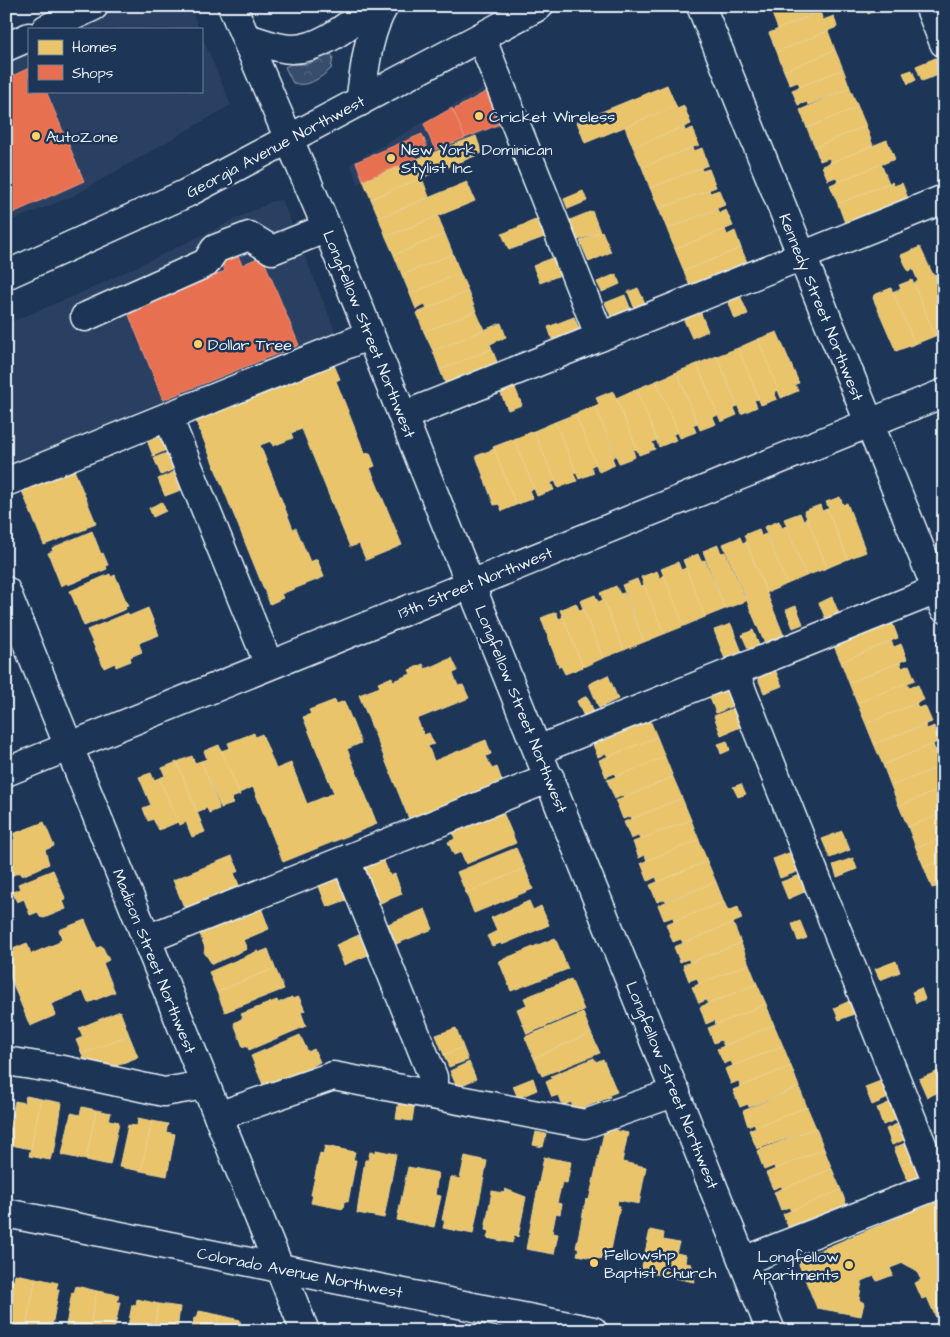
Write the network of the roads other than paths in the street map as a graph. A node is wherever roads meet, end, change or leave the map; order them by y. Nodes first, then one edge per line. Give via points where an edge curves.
1 (94, 6) edge
2 (232, 6) edge
3 (374, 6) edge
4 (384, 6) edge
5 (539, 6) edge
6 (701, 6) edge
7 (929, 6) edge
8 (48, 28) edge
9 (481, 37) junction
10 (247, 38) junction
11 (944, 43) edge
12 (360, 102) junction
13 (290, 139) junction
14 (944, 199) edge
15 (327, 228) junction
16 (802, 257) junction
17 (6, 275) edge
18 (86, 317) dead end
19 (370, 336) junction
20 (600, 337) junction
21 (944, 392) edge
22 (403, 416) junction
23 (168, 417) junction
24 (869, 423) junction
25 (6, 482) edge
26 (471, 583) junction
27 (6, 591) edge
28 (941, 595) edge
29 (269, 665) junction
30 (734, 671) junction
31 (69, 746) junction
32 (538, 750) junction
33 (6, 772) edge
34 (550, 778) junction
35 (346, 860) junction
36 (147, 939) junction
37 (6, 1061) edge
38 (205, 1085) junction
39 (676, 1092) junction
40 (433, 1095) junction
41 (218, 1116) junction
42 (6, 1213) edge
43 (743, 1261) junction
44 (279, 1268) junction
45 (590, 1330) edge
46 (305, 1331) edge
47 (771, 1331) edge

1 - 8 main road
2 - 10 main road, Longfellow Street Northwest
3 - 10 main road via 327,39 303,48 277,47
4 - 12 main road via 370,37
5 - 9 main road, Georgia Avenue Northwest
6 - 16 main road, Kennedy Street Northwest
7 - 11 main road
9 - 12 main road, Georgia Avenue Northwest
9 - 20 main road
10 - 13 main road, Longfellow Street Northwest
12 - 13 main road, Georgia Avenue Northwest
13 - 15 main road, Longfellow Street Northwest
13 - 17 main road, Georgia Avenue Northwest via 158,207
14 - 16 main road
15 - 18 main road via 272,250 249,236 215,249 206,263
15 - 19 main road, Longfellow Street Northwest
16 - 20 main road
16 - 24 main road, Kennedy Street Northwest
19 - 22 main road, Longfellow Street Northwest
19 - 23 main road
20 - 22 main road
21 - 24 main road, 13th Street Northwest
22 - 26 main road, Longfellow Street Northwest
23 - 25 main road
23 - 29 main road
24 - 26 main road, 13th Street Northwest
24 - 28 main road, Kennedy Street Northwest
26 - 29 main road, 13th Street Northwest
26 - 32 main road, Longfellow Street Northwest
27 - 31 main road, Madison Street Northwest
28 - 30 main road
29 - 31 main road, 13th Street Northwest
30 - 32 main road
30 - 43 main road via 938,1185
31 - 33 main road, 13th Street Northwest
31 - 36 main road, Madison Street Northwest
32 - 34 main road, Longfellow Street Northwest
34 - 35 main road
34 - 39 main road, Longfellow Street Northwest
35 - 36 main road
35 - 40 main road via 433,1077
36 - 38 main road, Madison Street Northwest
37 - 38 main road via 164,1092
38 - 41 main road, Madison Street Northwest
39 - 40 main road via 585,1124
39 - 43 main road, Longfellow Street Northwest
40 - 41 main road via 333,1076
41 - 44 main road, Madison Street Northwest
42 - 44 main road, Colorado Avenue Northwest
43 - 47 main road, Longfellow Street Northwest
44 - 45 main road, Colorado Avenue Northwest
44 - 46 main road, Madison Street Northwest

